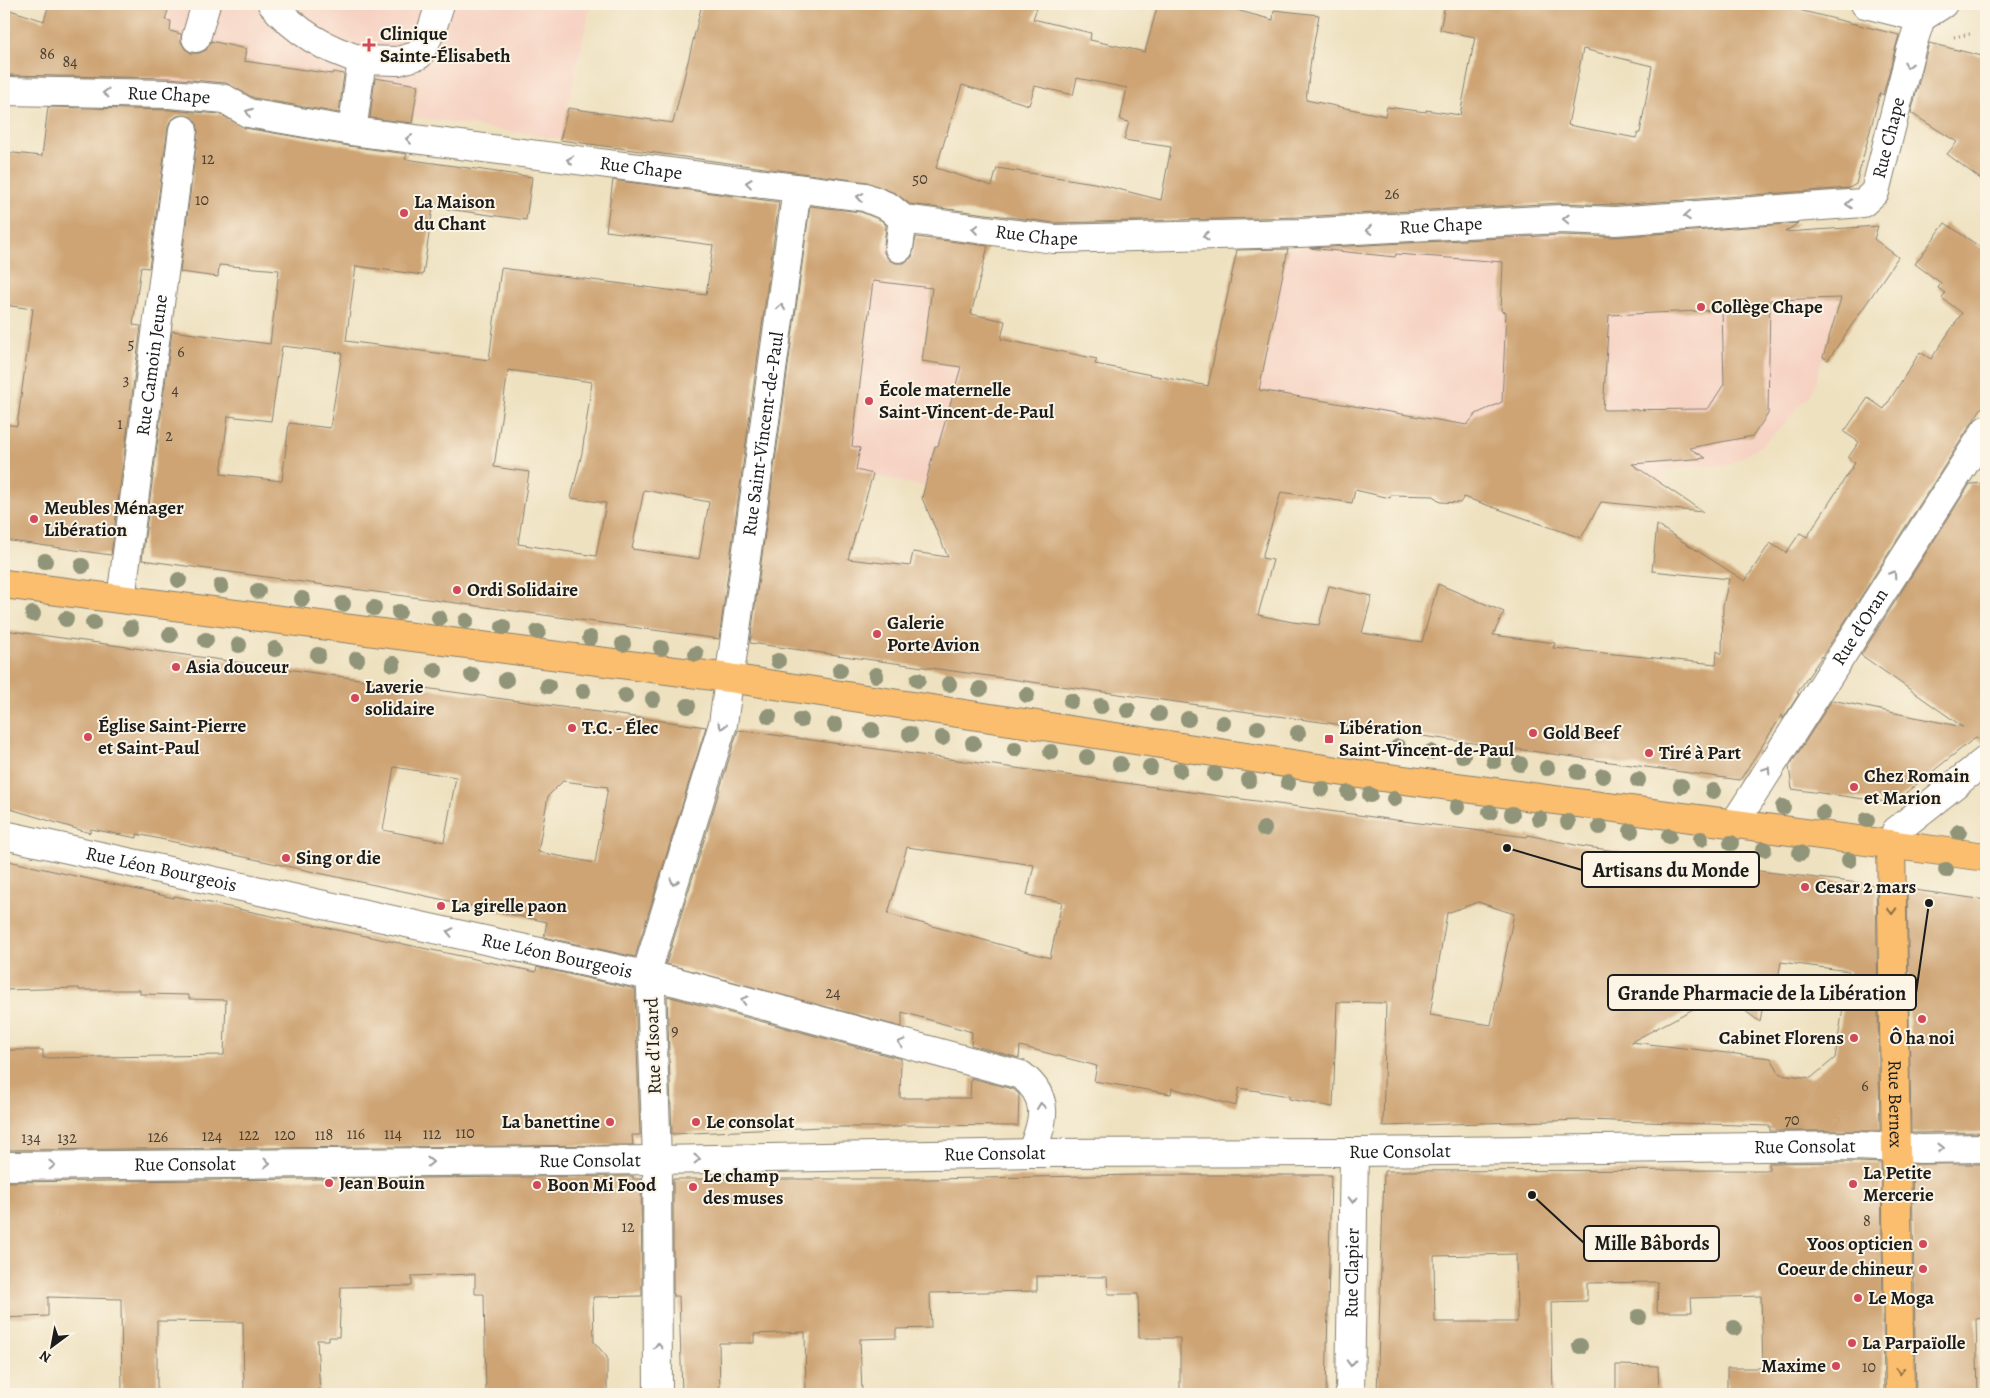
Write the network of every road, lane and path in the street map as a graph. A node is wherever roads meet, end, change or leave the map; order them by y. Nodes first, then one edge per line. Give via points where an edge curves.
1 (206, 4) edge
2 (272, 4) edge
3 (440, 4) edge
4 (1865, 4) edge
5 (1932, 11) edge
6 (196, 38) dead end
7 (362, 60) junction
8 (4, 91) edge
9 (183, 130) dead end
10 (352, 131) junction
11 (797, 189) junction
12 (903, 219) junction
13 (899, 248) dead end
14 (1984, 440) edge
15 (4, 584) edge
16 (121, 599) junction
17 (729, 678) junction
18 (1986, 760) edge
19 (1734, 824) junction
20 (4, 835) edge
21 (1891, 844) junction
22 (1986, 857) edge
23 (650, 976) junction
24 (1896, 1147) junction
25 (1986, 1148) edge
26 (1031, 1152) junction
27 (1354, 1152) junction
28 (656, 1160) junction
29 (4, 1166) edge
30 (658, 1394) edge
31 (1350, 1394) edge
32 (1900, 1394) edge

1 - 6 street
2 - 7 street via 310,38
3 - 7 street via 432,29 418,55 398,61
4 - 5 street
5 -> 12 street, Rue Chape via 1911,49 1875,192 1863,203 1615,221 1561,219 1300,233 1054,239
7 - 10 street
10 -> 8 street, Rue Chape via 248,113 225,99 170,94
9 - 16 street, Rue Camoin Jeune
11 -> 10 street, Rue Chape
12 -> 11 street, Rue Chape via 889,207 865,197
17 -> 11 street, Rue Saint-Vincent-de-Paul
12 - 13 street
19 -> 14 street, Rue d'Oran
15 - 16 main road
16 - 17 main road
17 - 19 main road via 1351,773
17 -> 23 street, Rue d'Isoard via 723,724 652,953
18 - 21 street via 1896,831
19 - 21 main road
23 -> 20 street, Rue Léon Bourgeois
21 - 22 main road
21 -> 24 main road, Rue Bernex
26 -> 23 street, Rue Léon Bourgeois via 1040,1131 1040,1094 1021,1075
23 - 28 street, Rue d'Isoard
24 -> 25 street, Rue Consolat
24 - 27 street, Rue Consolat
24 -> 32 main road, Rue Bernex
26 - 27 street, Rue Consolat
28 -> 26 street, Rue Consolat
27 -> 31 street, Rue Clapier
29 -> 28 street, Rue Consolat
30 -> 28 street, Rue d'Isoard

